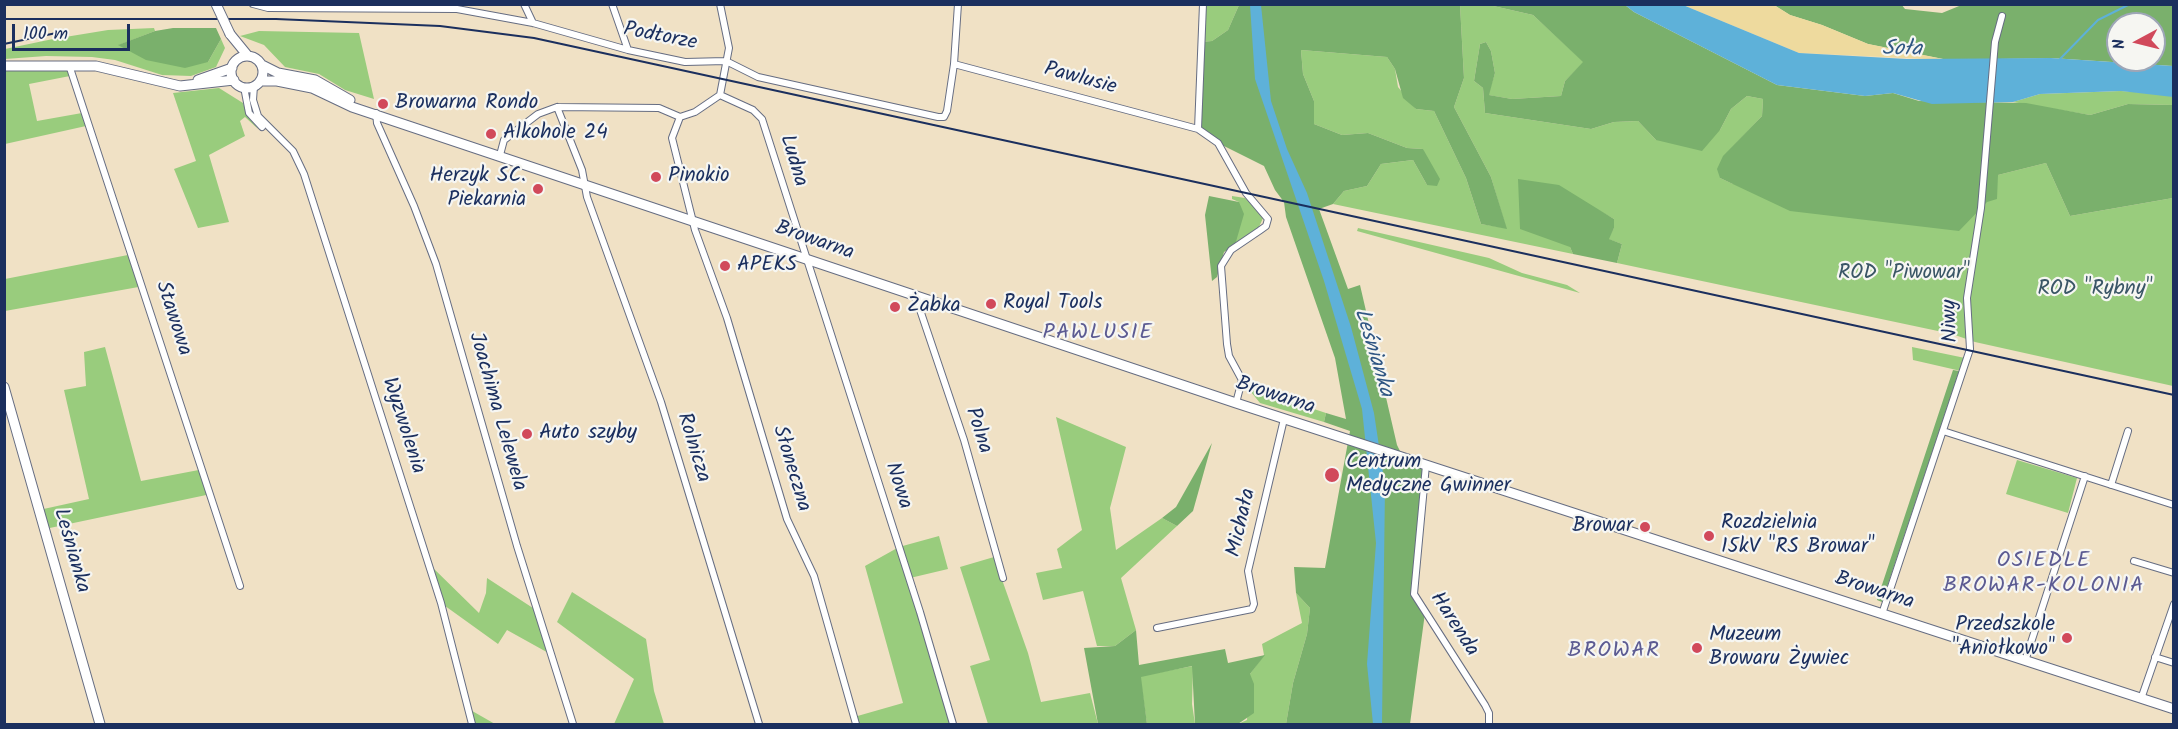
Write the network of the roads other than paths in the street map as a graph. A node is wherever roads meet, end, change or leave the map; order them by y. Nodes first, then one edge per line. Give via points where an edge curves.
1 (216, 4) edge
2 (254, 4) edge
3 (524, 4) edge
4 (612, 4) edge
5 (720, 4) edge
6 (958, 4) edge
7 (1203, 4) edge
8 (328, 6) edge
9 (2002, 16) dead end
10 (532, 23) junction
11 (628, 51) junction
12 (243, 58) junction
13 (726, 62) junction
14 (69, 64) junction
15 (954, 64) junction
16 (262, 65) junction
17 (4, 66) edge
18 (232, 68) junction
19 (234, 80) junction
20 (257, 83) junction
21 (169, 85) junction
22 (244, 87) junction
23 (720, 95) junction
24 (557, 106) junction
25 (372, 112) junction
26 (680, 117) junction
27 (1198, 129) junction
28 (285, 142) junction
29 (500, 155) junction
30 (585, 184) junction
31 (694, 221) junction
32 (806, 258) junction
33 (915, 295) junction
34 (4, 387) edge
35 (1236, 403) junction
36 (1284, 419) junction
37 (2128, 430) dead end
38 (1943, 431) junction
39 (1426, 465) junction
40 (2085, 476) junction
41 (2111, 485) junction
42 (2174, 505) edge
43 (2134, 561) dead end
44 (2174, 573) edge
45 (1003, 578) dead end
46 (240, 586) dead end
47 (2174, 604) edge
48 (1882, 614) junction
49 (1157, 628) dead end
50 (2155, 657) junction
51 (2025, 661) junction
52 (2174, 663) edge
53 (2141, 699) junction
54 (2174, 710) edge
55 (100, 724) edge
56 (472, 724) edge
57 (573, 724) edge
58 (759, 724) edge
59 (856, 724) edge
60 (953, 724) edge
61 (1489, 724) edge

1 - 12 street, bridge
2 - 8 street, Podtorze via 268,8
3 - 10 street
4 - 11 street
5 - 13 street via 729,48
6 - 15 street, Podtorze
7 - 27 street
8 - 10 street, Podtorze via 457,9
9 - 38 street, Niwy via 1995,42 1985,165 1967,298 1970,350
10 - 11 street, Podtorze
11 - 13 street, Podtorze via 696,64
12 - 16 street via 256,58
12 - 18 street
13 - 15 street, Podtorze via 758,77 938,117 944,117 947,111
13 - 23 street
14 - 17 street
14 - 21 street via 118,70
14 - 46 street, Stawowa
15 - 27 street, Pawlusie
16 - 20 street
16 - 25 street, Browarna via 278,73 315,80
18 - 19 street
18 - 21 street
19 - 21 street
19 - 22 street
20 - 22 street
20 - 25 street, Browarna via 277,81 312,88
20 - 28 street, Wyzwolenia via 253,100 258,116
22 - 28 street, Wyzwolenia via 252,117
23 - 26 street
23 - 32 street, Ludna via 753,110 762,119
24 - 26 street via 659,108
24 - 29 street via 538,114 504,140
24 - 30 street
25 - 29 street, Browarna
25 - 57 street, Joachima Lelewela via 436,264
26 - 31 street, Słoneczna via 672,138
27 - 35 street via 1218,143 1246,193 1268,219 1266,226 1231,250 1221,266 1229,356 1242,380
28 - 56 street, Wyzwolenia via 293,151 310,195 441,603
29 - 30 street, Browarna
30 - 31 street, Browarna
30 - 58 street, Rolnicza via 668,423
31 - 32 street, Browarna
31 - 59 street, Słoneczna via 787,519 814,576
32 - 33 street, Browarna
32 - 60 street, Nowa
33 - 35 street, Browarna
33 - 45 street, Polna via 964,440
34 - 55 street, Leśnianka
35 - 36 street, Browarna
36 - 39 street, Browarna
36 - 49 street, Michała via 1248,571 1252,609
37 - 41 street
38 - 40 street
38 - 48 street, Niwy
39 - 48 street, Browarna
39 - 61 street, Harenda via 1414,594 1485,705
40 - 41 street
40 - 51 street
41 - 42 street
43 - 44 street
47 - 50 street
48 - 51 street, Browarna
50 - 52 street
50 - 53 street
51 - 53 street, Browarna
53 - 54 street, Browarna

